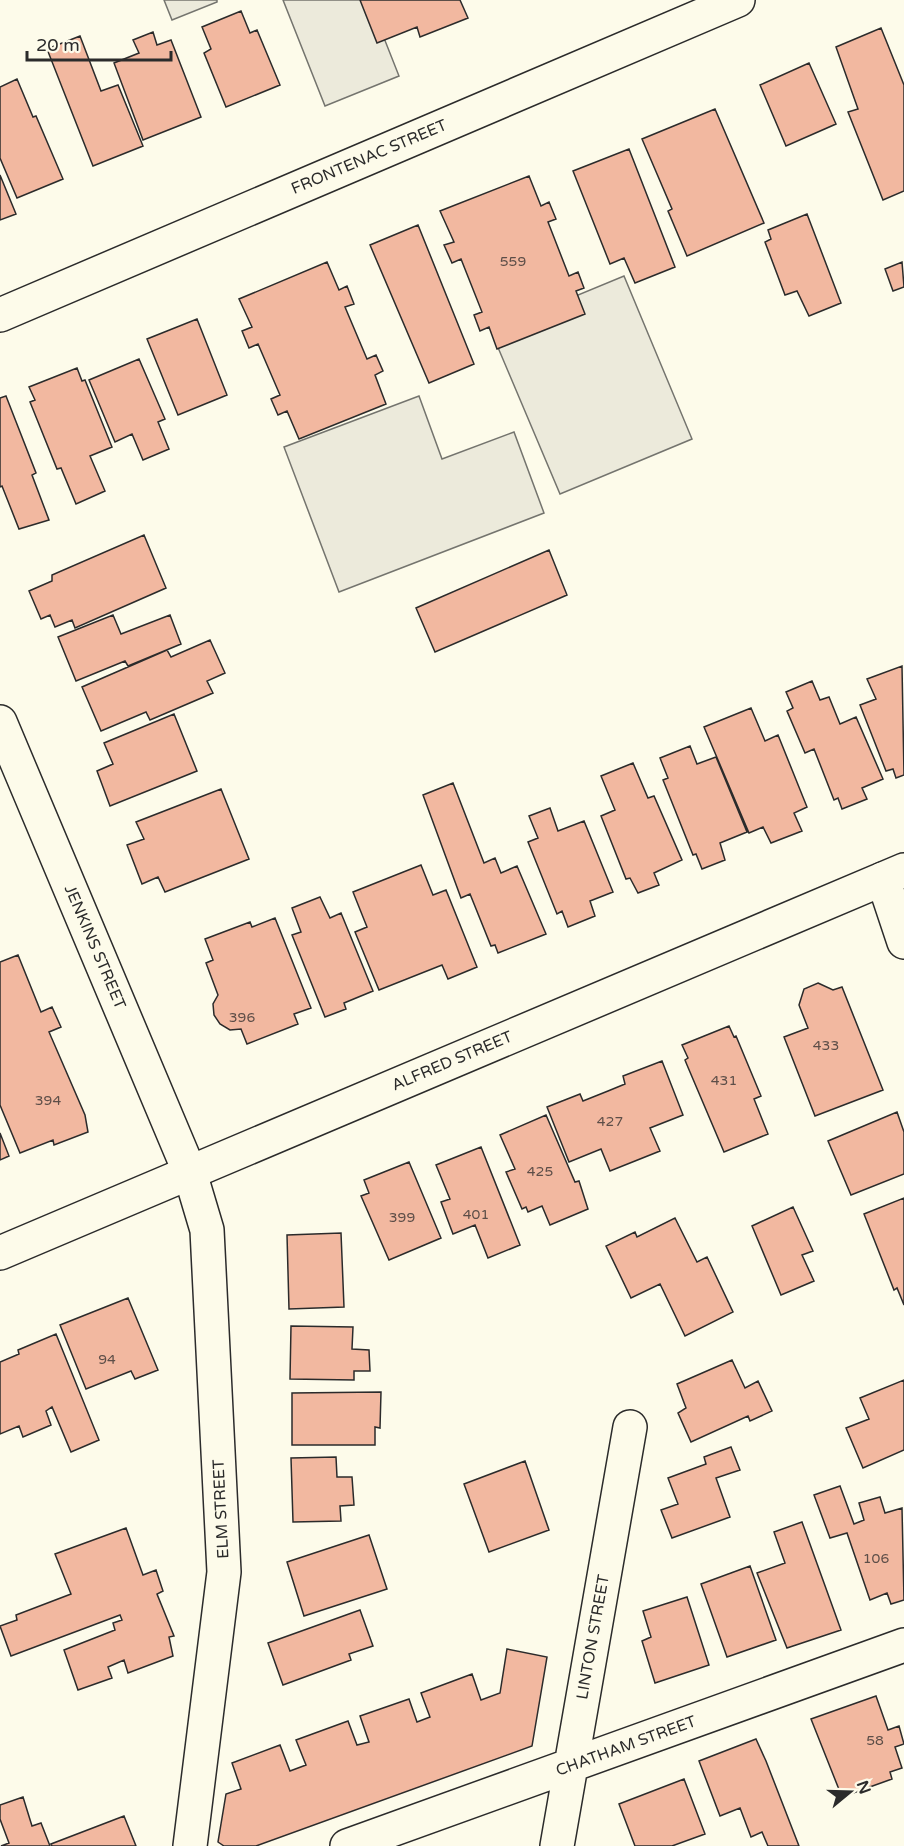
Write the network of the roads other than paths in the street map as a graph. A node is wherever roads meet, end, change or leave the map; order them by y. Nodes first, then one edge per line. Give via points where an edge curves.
1 (738, 0) edge
2 (0, 315) edge
3 (0, 722) edge
4 (894, 874) edge
5 (904, 942) edge
6 (190, 1173) junction
7 (0, 1253) edge
8 (630, 1427) dead end
9 (904, 1645) edge
10 (570, 1766) junction
11 (190, 1846) edge
12 (347, 1846) edge
13 (557, 1846) edge

1 - 2 street, FRONTENAC STREET
3 - 6 street, JENKINS STREET
4 - 5 street
4 - 6 street, ALFRED STREET
6 - 7 street, ALFRED STREET
6 - 11 street, ELM STREET via 207,1230 224,1572
8 - 10 street, LINTON STREET
9 - 10 street, CHATHAM STREET
10 - 12 street, CHATHAM STREET
10 - 13 street, LINTON STREET

